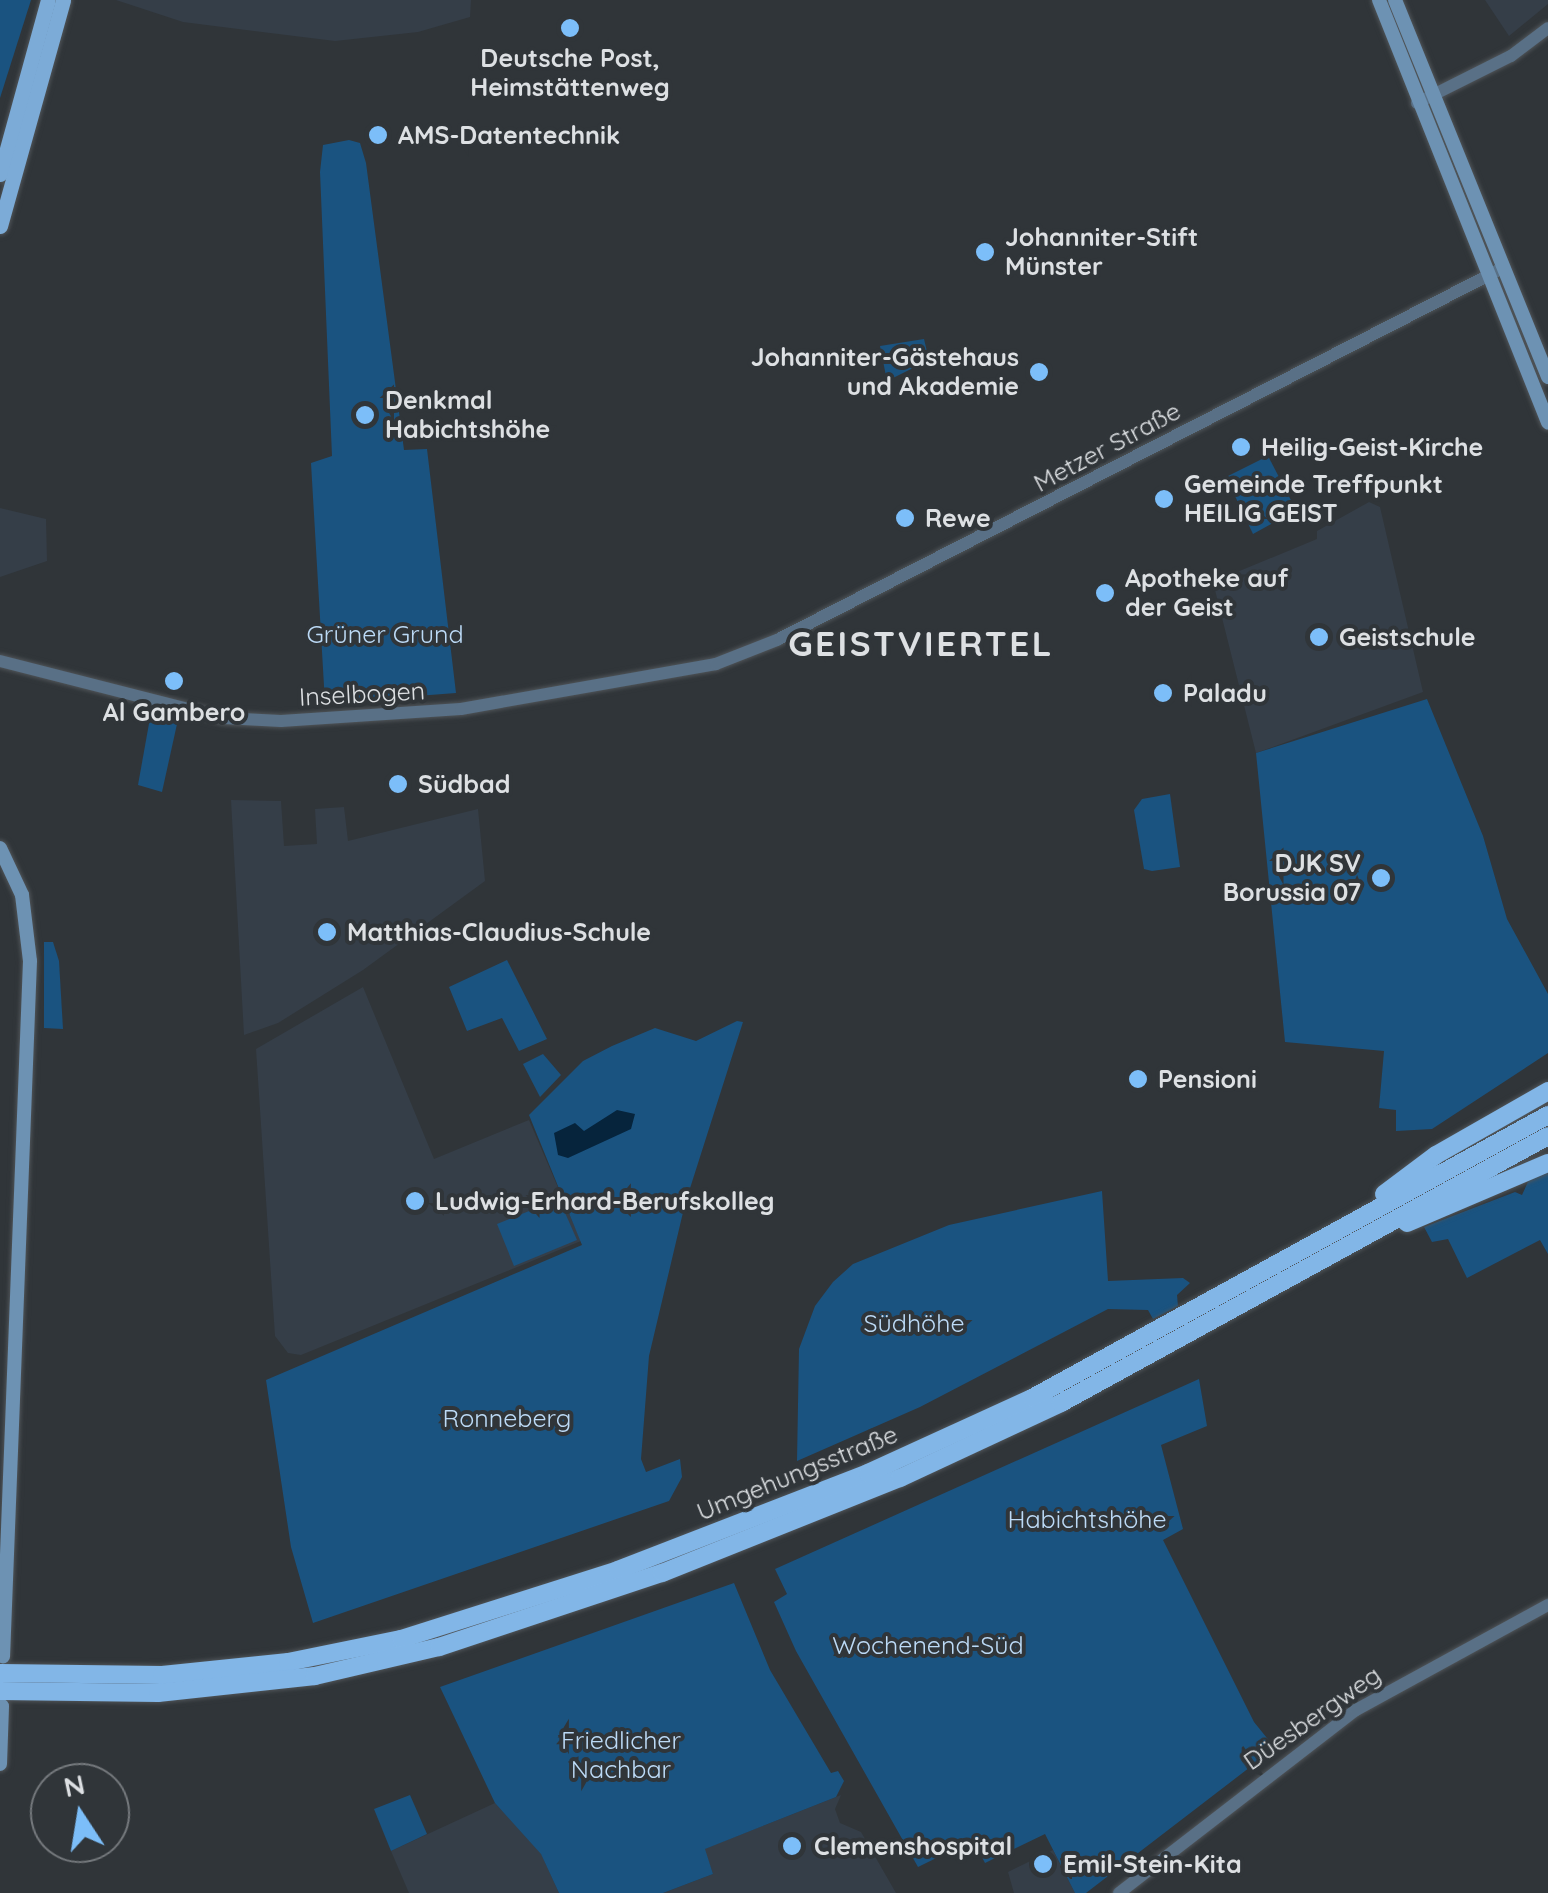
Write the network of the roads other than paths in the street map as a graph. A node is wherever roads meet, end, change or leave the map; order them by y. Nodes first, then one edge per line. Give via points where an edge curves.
1 (48, 0) edge
2 (63, 0) edge
3 (1379, 0) edge
4 (1395, 0) edge
5 (1548, 28) edge
6 (1434, 96) junction
7 (1417, 102) junction
8 (1455, 149) junction
9 (1437, 156) junction
10 (0, 174) edge
11 (0, 226) edge
12 (1504, 268) junction
13 (1488, 276) junction
14 (1548, 377) edge
15 (1548, 422) edge
16 (0, 661) edge
17 (729, 661) joint
18 (0, 848) edge
19 (1548, 1091) edge
20 (1548, 1115) edge
21 (1548, 1136) edge
22 (1548, 1163) edge
23 (1346, 1237) junction
24 (1548, 1605) edge
25 (2, 1665) edge
26 (1, 1699) edge
27 (0, 1764) edge
28 (1119, 1893) edge

1 - 10 main road
2 - 11 main road
3 - 7 main road
4 - 6 main road
5 - 6 street via 1511,56
6 - 7 street
6 - 8 main road
7 - 9 main road
8 - 9 main road
8 - 12 main road
9 - 13 main road
12 - 13 street, Metzer Straße
12 - 14 main road
13 - 15 main road
13 - 17 street, Metzer Straße
16 - 17 street, Inselbogen via 223,718 281,721 511,703
18 - 25 main road via 22,896 30,962
19 - 23 highway via 1436,1155
20 - 23 highway, Umgehungsstraße
21 - 23 highway, Umgehungsstraße
22 - 23 highway
23 - 25 highway, Umgehungsstraße via 932,1445 735,1527 536,1598 382,1644 260,1666 134,1676
23 - 26 highway, Umgehungsstraße via 1138,1364 962,1451 782,1528 574,1604 422,1651 286,1680
24 - 28 street, Düesbergweg via 1356,1710
26 - 27 main road

